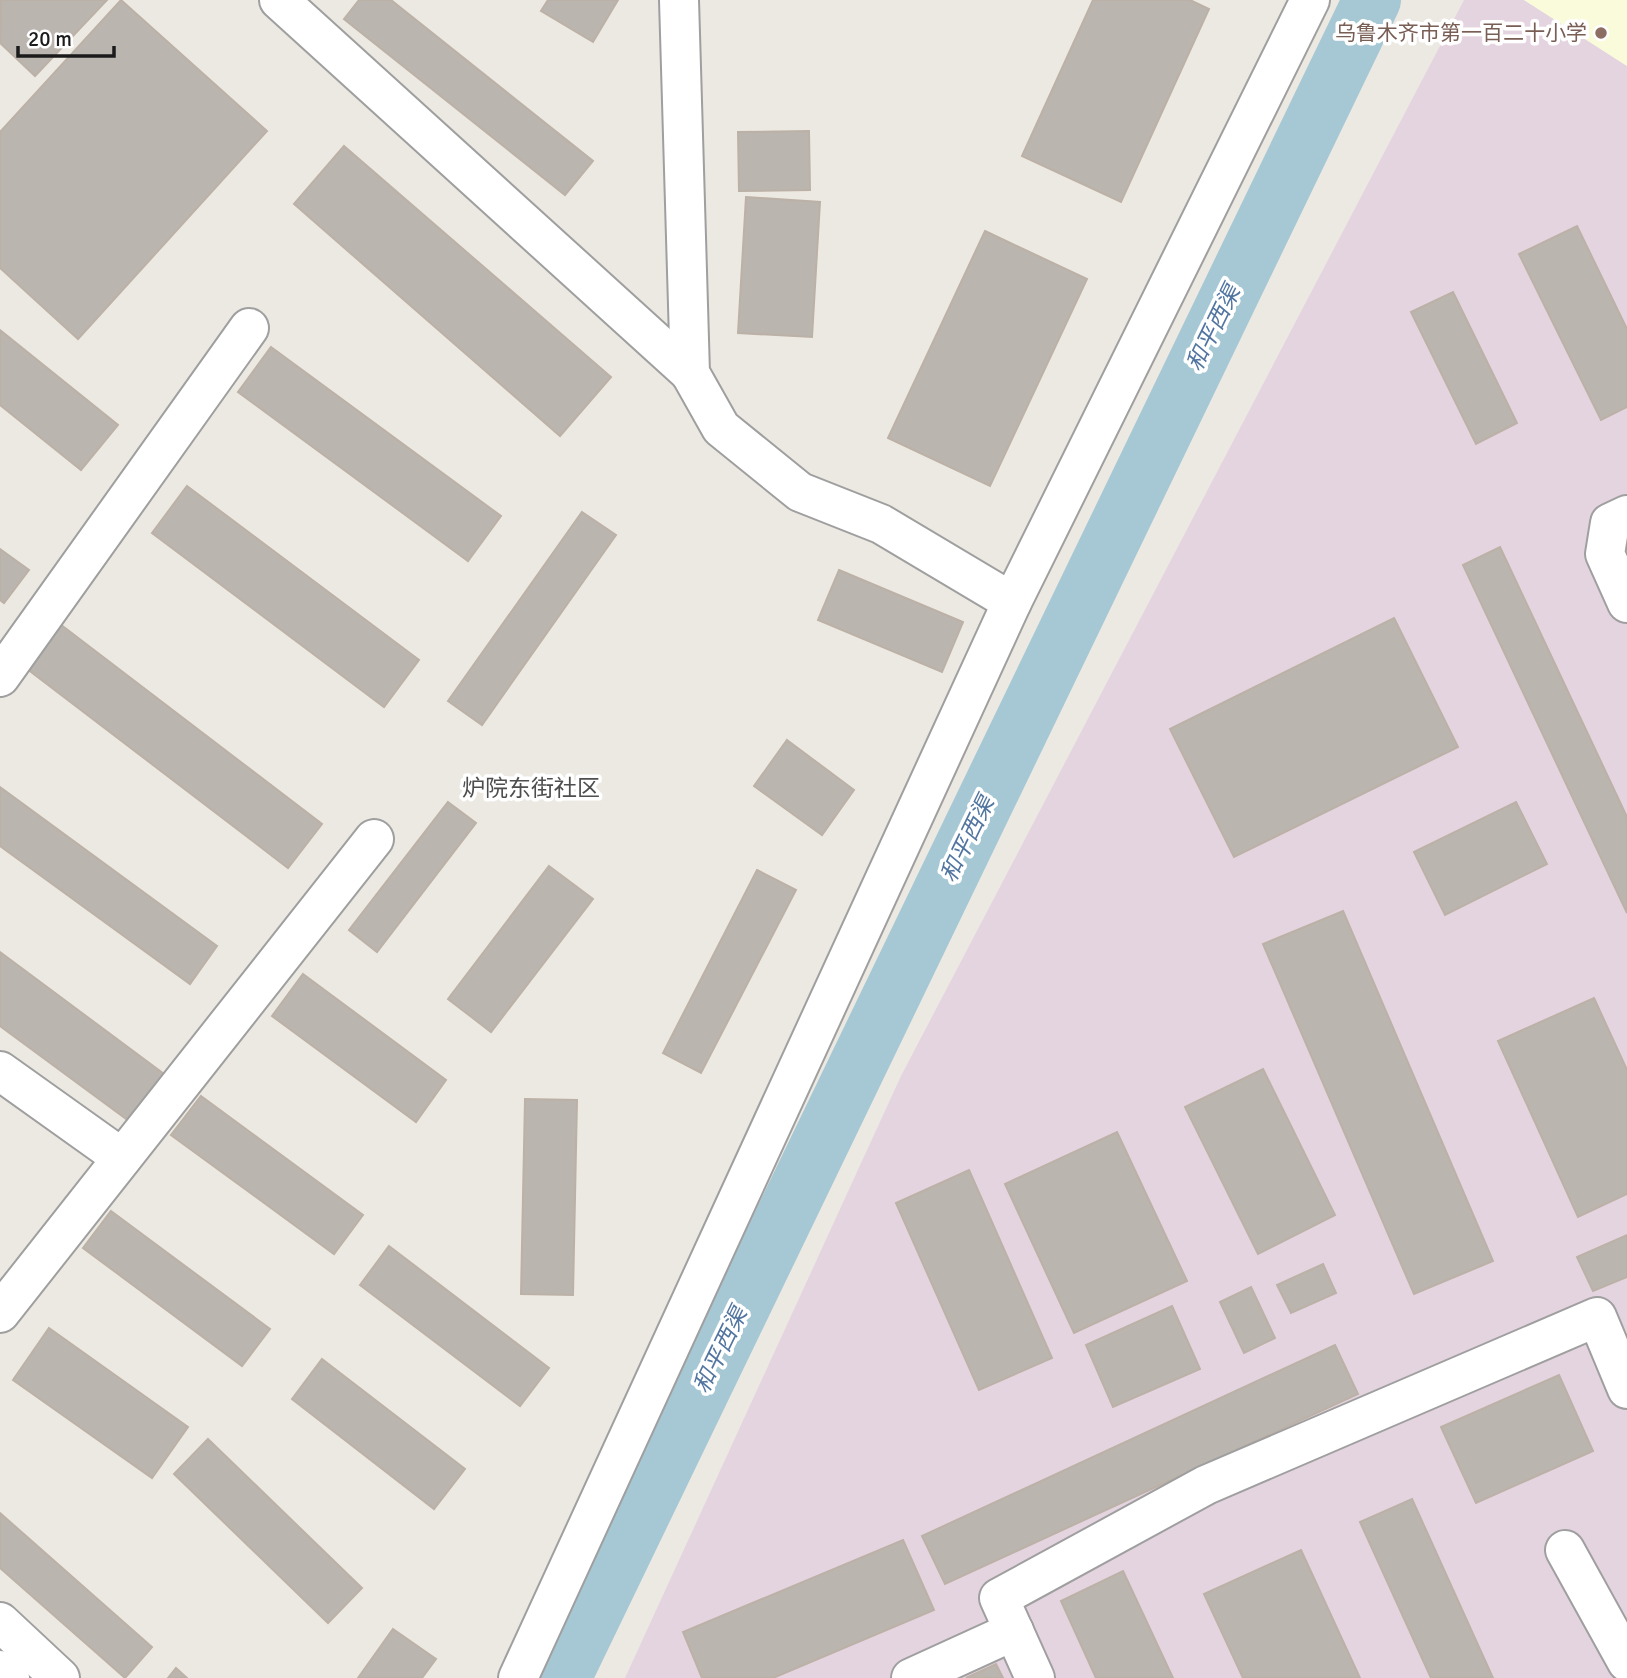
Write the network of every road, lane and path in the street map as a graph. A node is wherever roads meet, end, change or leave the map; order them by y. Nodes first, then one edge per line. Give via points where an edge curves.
1 (279, 0) edge
2 (679, 0) edge
3 (1310, 0) edge
4 (249, 328) dead end
5 (690, 373) junction
6 (1627, 515) edge
7 (1012, 602) junction
8 (1627, 603) edge
9 (0, 677) edge
10 (374, 839) dead end
11 (0, 1071) edge
12 (122, 1158) junction
13 (0, 1313) edge
14 (1627, 1390) edge
15 (1566, 1550) dead end
16 (0, 1622) edge
17 (1014, 1631) junction
18 (1627, 1662) edge
19 (0, 1670) edge
20 (10, 1678) edge
21 (60, 1678) edge
22 (518, 1678) edge
23 (911, 1678) edge
24 (1035, 1678) edge

1 - 5 street
2 - 5 street
3 - 7 street
4 - 9 street
5 - 7 street via 721,428 800,492 881,524
6 - 8 street via 1610,523 1605,554
7 - 22 street
10 - 12 street
11 - 12 street
12 - 13 street
14 - 17 street via 1597,1317 1206,1485 999,1598
15 - 18 street
16 - 21 street
17 - 23 street
17 - 24 street
19 - 20 street

